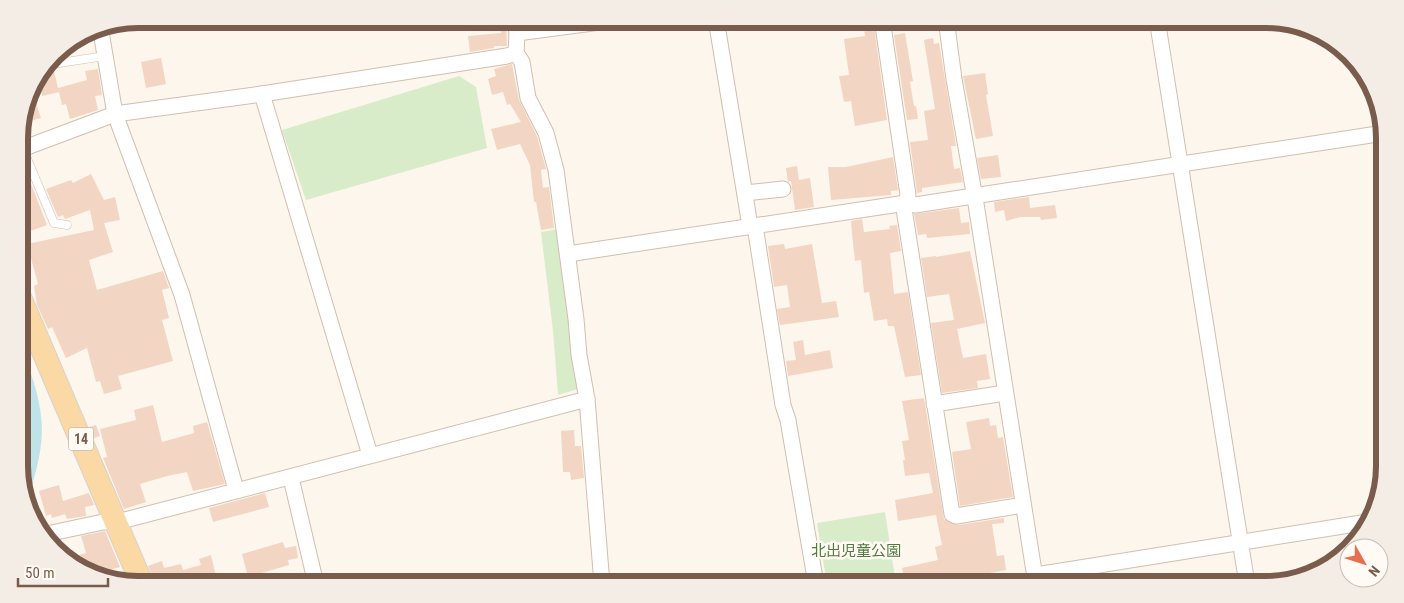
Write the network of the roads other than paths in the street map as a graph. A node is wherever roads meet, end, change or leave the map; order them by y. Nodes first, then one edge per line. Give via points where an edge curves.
1 (516, 28) edge
2 (718, 28) edge
3 (883, 28) edge
4 (947, 28) edge
5 (1159, 28) edge
6 (101, 33) edge
7 (516, 53) junction
8 (105, 56) junction
9 (56, 64) edge
10 (262, 94) junction
11 (115, 114) junction
12 (1376, 134) edge
13 (28, 147) edge
14 (1181, 160) junction
15 (28, 165) edge
16 (783, 189) dead end
17 (745, 193) junction
18 (973, 195) junction
19 (906, 203) junction
20 (67, 224) dead end
21 (753, 226) junction
22 (568, 254) junction
23 (28, 316) edge
24 (1005, 393) junction
25 (587, 399) junction
26 (934, 404) junction
27 (370, 455) junction
28 (291, 478) junction
29 (236, 490) junction
30 (1023, 505) junction
31 (115, 520) junction
32 (1361, 523) edge
33 (50, 533) edge
34 (1240, 541) junction
35 (815, 575) edge
36 (1035, 575) edge
37 (1056, 575) edge
38 (1246, 575) edge
39 (139, 576) edge
40 (314, 576) edge
41 (601, 576) edge

1 - 7 street
2 - 17 street
3 - 19 street via 908,194
4 - 18 street
5 - 14 street
6 - 8 street
7 - 10 street
7 - 22 street via 522,62 528,98 546,133 551,152
8 - 9 lane
8 - 11 street
10 - 11 street
10 - 27 street
11 - 13 street
11 - 29 street via 182,295
12 - 14 street
14 - 18 street
14 - 34 street
15 - 20 lane via 54,223
16 - 17 street
17 - 21 street
18 - 19 street via 915,205
18 - 24 street
19 - 21 street
19 - 26 street via 904,208
21 - 22 street
21 - 35 street
22 - 25 street via 576,336
23 - 31 main road, 14
24 - 26 street
24 - 30 street
25 - 27 street
25 - 41 street
26 - 30 street via 954,522
27 - 28 street
28 - 29 street
28 - 40 street
29 - 31 street
30 - 36 street
31 - 33 street
31 - 39 main road, 14
32 - 34 street
34 - 37 street
34 - 38 street

